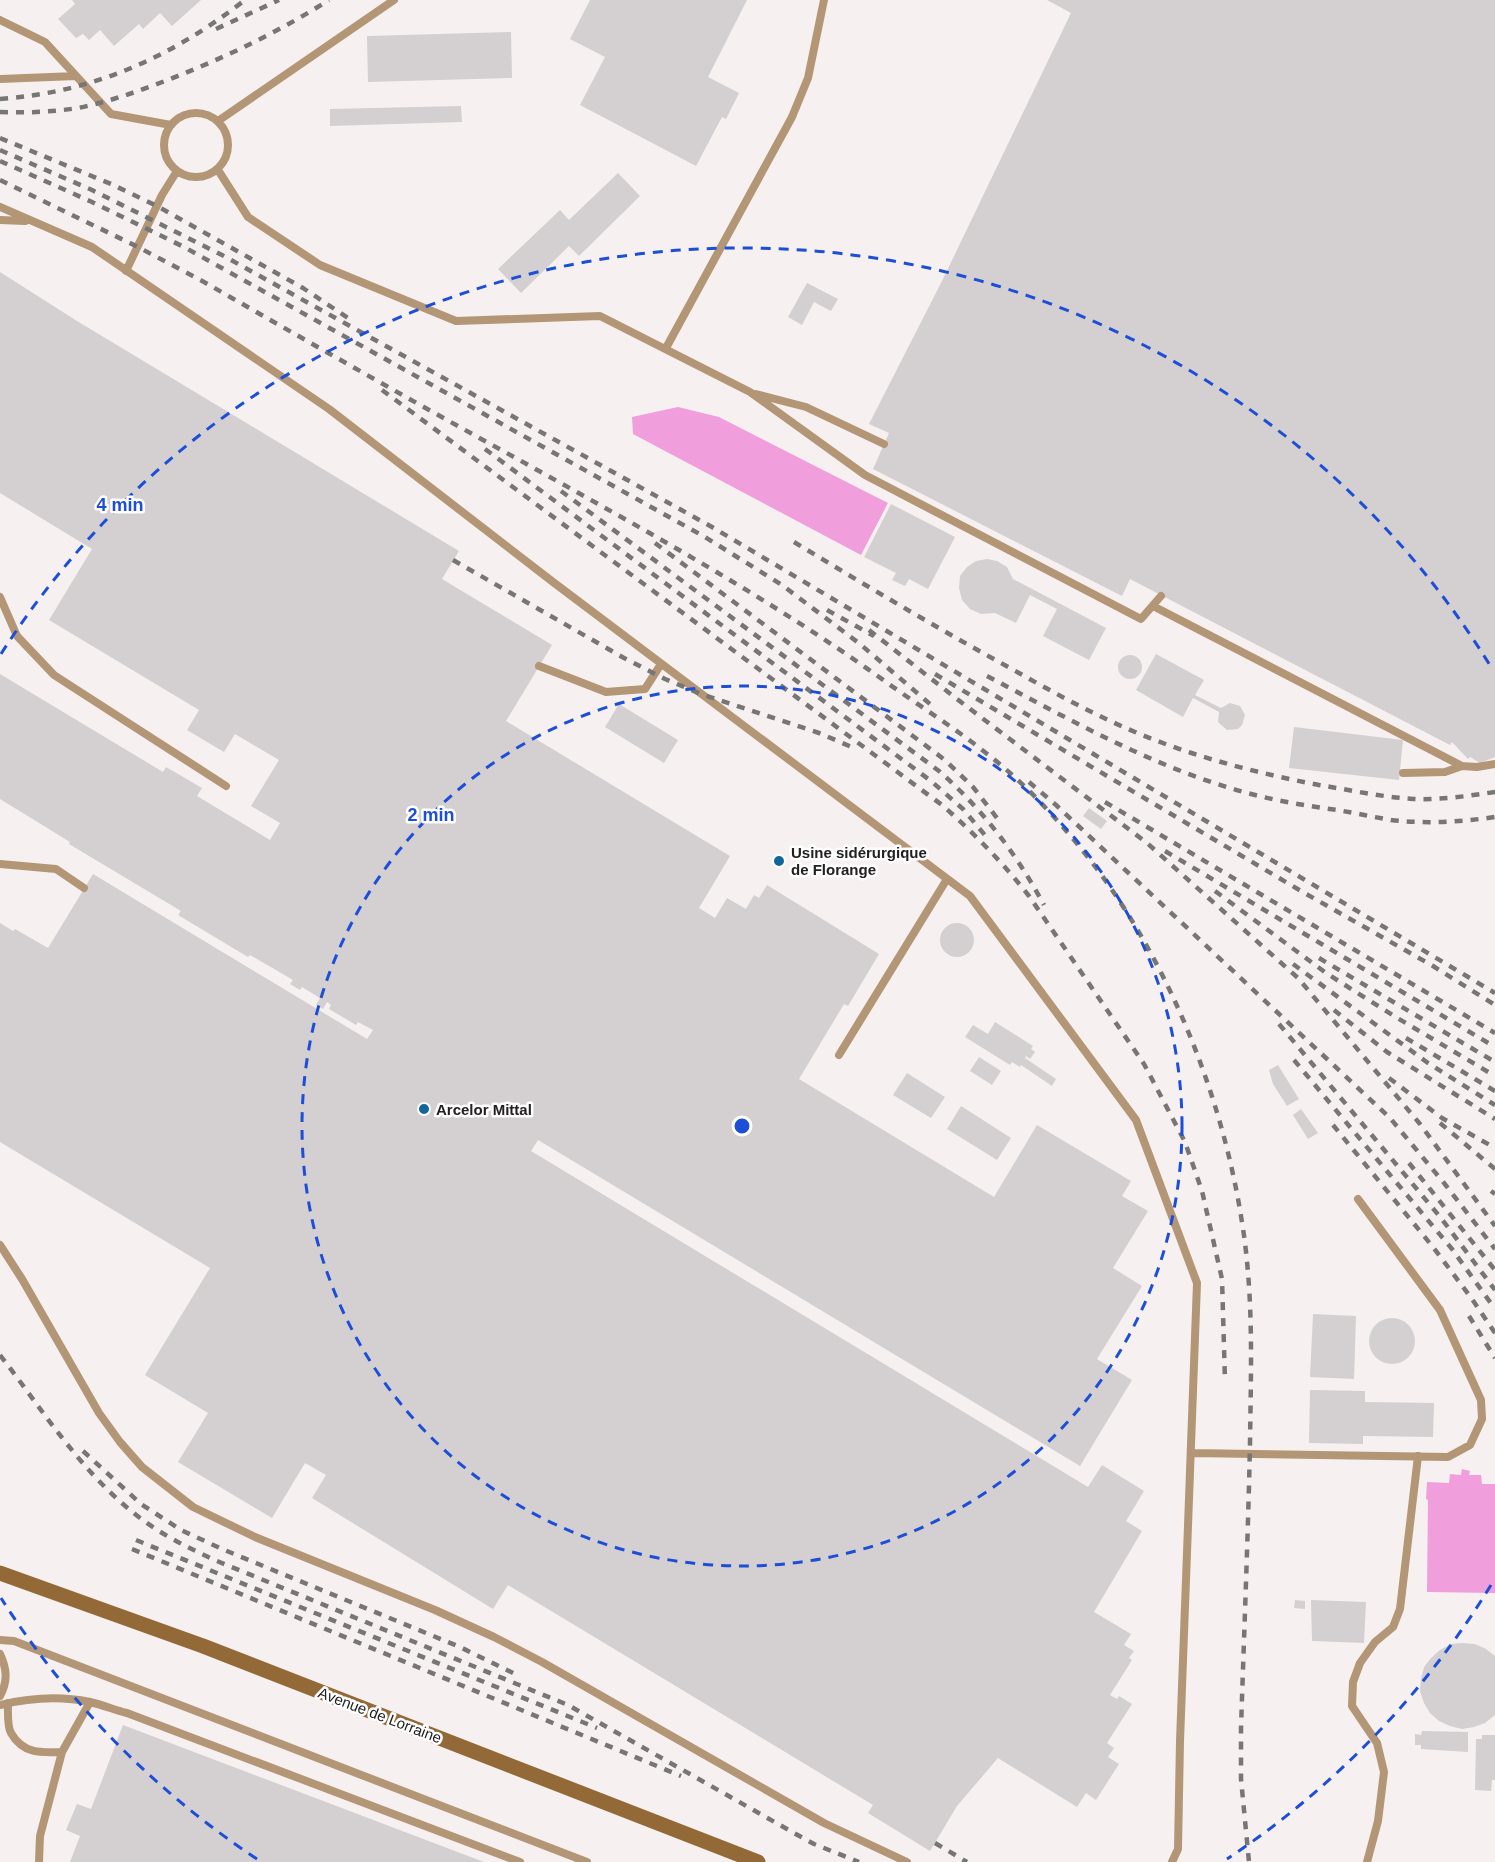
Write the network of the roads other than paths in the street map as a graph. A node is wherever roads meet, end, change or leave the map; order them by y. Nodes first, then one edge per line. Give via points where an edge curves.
1 (394, 0) edge
2 (824, 0) edge
3 (0, 20) edge
4 (76, 76) junction
5 (0, 79) edge
6 (218, 121) junction
7 (171, 124) junction
8 (218, 170) junction
9 (177, 171) junction
10 (0, 207) edge
11 (0, 220) edge
12 (32, 221) junction
13 (126, 271) junction
14 (666, 348) junction
15 (750, 392) junction
16 (884, 444) dead end
17 (1161, 596) dead end
18 (0, 597) edge
19 (1153, 606) junction
20 (661, 664) junction
21 (539, 666) dead end
22 (1495, 764) edge
23 (1462, 766) junction
24 (1403, 772) dead end
25 (226, 786) dead end
26 (0, 864) edge
27 (947, 879) junction
28 (84, 888) dead end
29 (839, 1055) dead end
30 (1358, 1199) dead end
31 (0, 1245) edge
32 (1191, 1453) junction
33 (1418, 1456) junction
34 (0, 1574) edge
35 (0, 1640) edge
36 (0, 1654) edge
37 (0, 1696) edge
38 (90, 1702) junction
39 (4, 1704) edge
40 (62, 1752) junction
41 (39, 1862) edge
42 (520, 1862) edge
43 (587, 1862) edge
44 (758, 1862) edge
45 (907, 1862) edge
46 (1172, 1862) edge
47 (1367, 1862) edge

1 - 6 lane
2 - 14 lane via 808,78 792,117
3 - 4 lane via 45,42
4 - 5 lane
4 - 7 lane via 111,114
6 - 7 lane via 199,113
6 - 8 lane via 225,129 228,150
7 - 9 lane via 166,133 165,154
8 - 9 lane via 197,177
8 - 14 lane via 248,217 320,265 456,321 600,316
9 - 13 lane
10 - 12 lane
11 - 12 lane
12 - 13 lane via 92,247
13 - 20 lane via 329,409
14 - 15 lane
15 - 16 lane via 806,407
15 - 19 lane via 865,475 1141,619
17 - 19 lane
18 - 25 lane via 17,636 54,675
19 - 23 lane
20 - 21 lane via 645,689 606,692
20 - 27 lane
22 - 23 lane
23 - 24 lane via 1445,772
26 - 28 lane via 56,869
27 - 29 lane
27 - 32 lane via 970,897 1136,1120 1197,1282
30 - 33 lane via 1440,1310 1481,1400 1482,1419 1470,1445 1448,1457
31 - 45 lane via 120,1442 142,1467 193,1507 494,1637 824,1823
32 - 33 lane
32 - 46 lane via 1178,1849
33 - 47 lane via 1400,1609 1393,1627 1374,1641 1353,1682 1352,1706 1377,1743 1384,1772 1378,1821
34 - 44 main road, Avenue de Lorraine via 203,1646
35 - 43 lane via 14,1641
36 - 37 lane via 6,1677
38 - 39 lane via 59,1699
38 - 40 lane
38 - 42 lane
39 - 40 lane via 10,1731 23,1747 38,1753
40 - 41 lane via 40,1836

